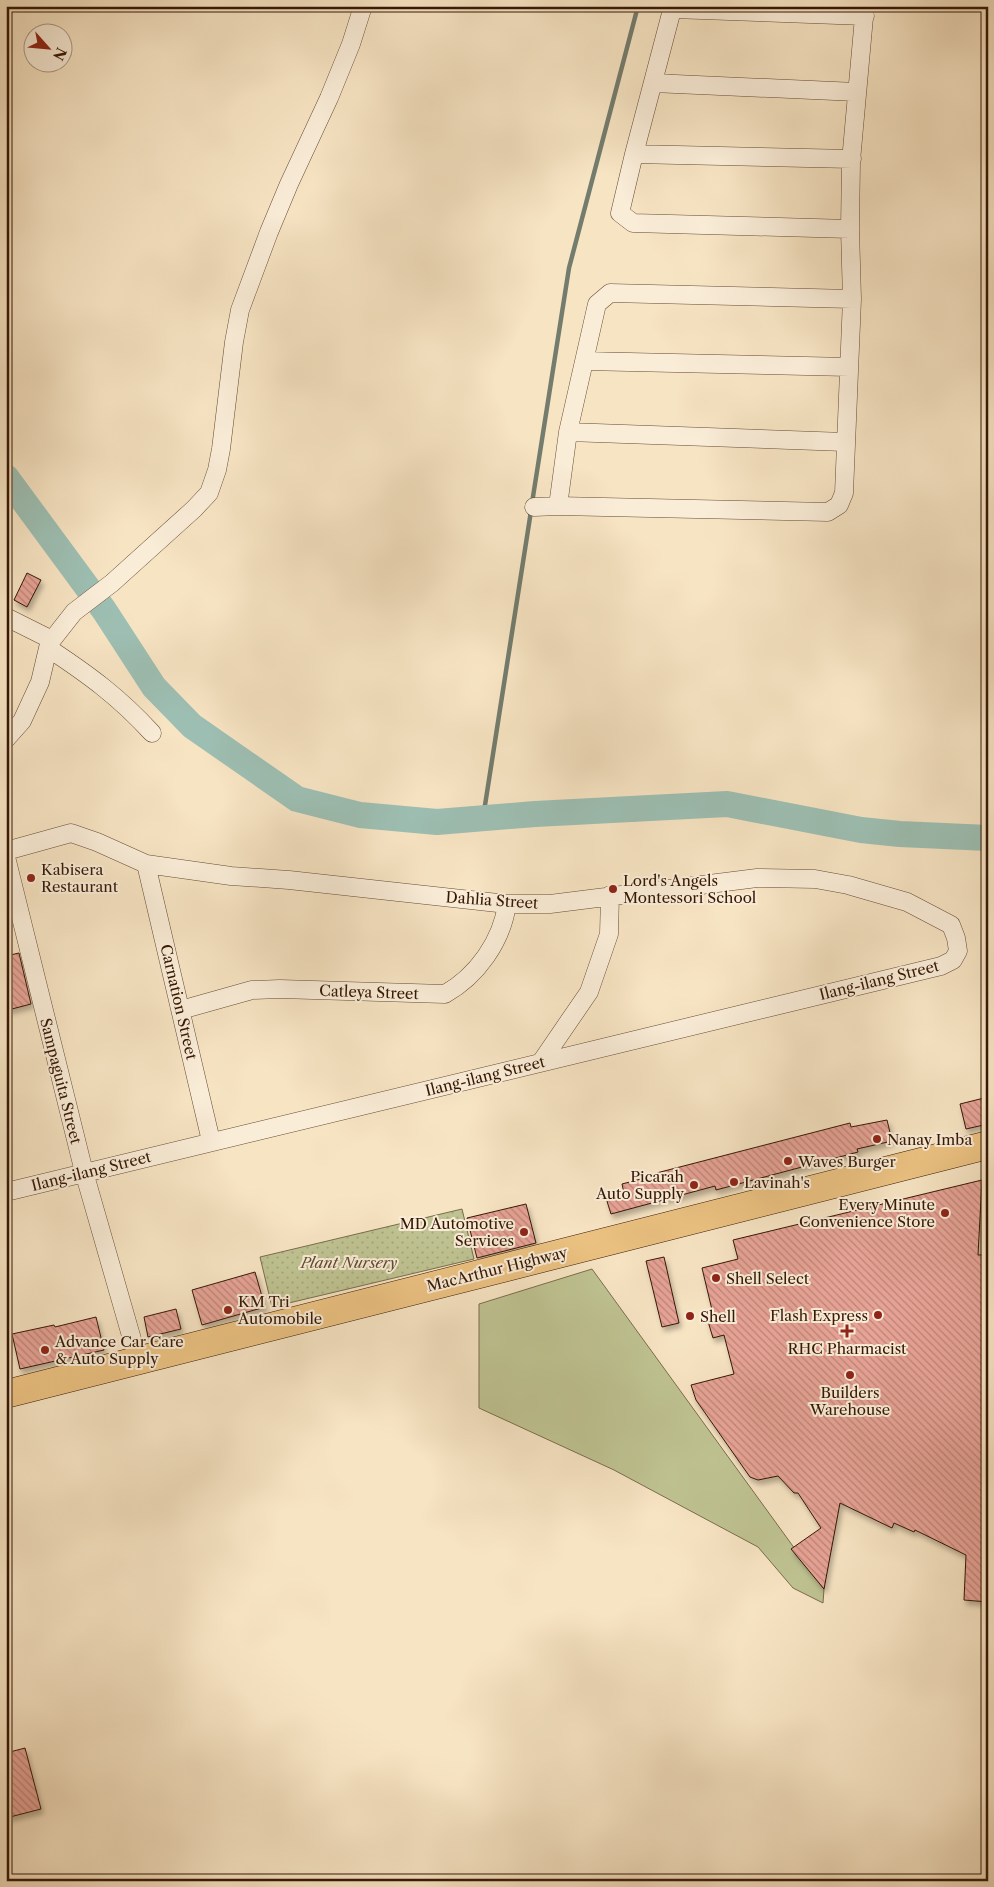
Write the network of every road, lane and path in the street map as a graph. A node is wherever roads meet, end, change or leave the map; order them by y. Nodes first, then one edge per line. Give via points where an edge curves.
1 (362, 6) edge
2 (673, 8) edge
3 (865, 11) edge
4 (653, 83) junction
5 (857, 92) junction
6 (634, 154) junction
7 (852, 159) junction
8 (850, 229) junction
9 (852, 299) junction
10 (584, 361) junction
11 (849, 367) junction
12 (568, 432) junction
13 (845, 442) junction
14 (558, 506) junction
15 (534, 507) dead end
16 (6, 617) edge
17 (50, 644) junction
18 (152, 733) dead end
19 (6, 739) edge
20 (6, 852) edge
21 (6, 857) edge
22 (146, 864) junction
23 (610, 895) junction
24 (508, 904) junction
25 (958, 951) joint
26 (181, 1010) junction
27 (541, 1062) junction
28 (211, 1142) junction
29 (988, 1145) edge
30 (84, 1172) junction
31 (6, 1192) edge
32 (138, 1360) junction
33 (6, 1394) edge

1 - 17 street via 351,44 282,200 240,310 221,449 209,493 108,586 74,612
2 - 3 street
2 - 4 street
3 - 5 street
4 - 5 street
4 - 6 street
5 - 7 street
6 - 7 street
6 - 8 street via 620,213 633,223
7 - 8 street
8 - 9 street
9 - 10 street via 610,293 597,304
9 - 11 street
10 - 11 street
10 - 12 street
11 - 13 street
12 - 13 street
12 - 14 street
13 - 14 street via 844,493 839,505 828,512
14 - 15 street
16 - 17 street
17 - 18 street via 104,686
17 - 19 street via 40,682 22,721
20 - 22 street, Dahlia Street via 71,833
21 - 30 street, Sampaguita Street
22 - 24 street, Dahlia Street
22 - 26 street, Carnation Street
23 - 24 street, Dahlia Street via 550,904
23 - 25 street, Dahlia Street via 757,878 816,878 907,902 933,915 951,925
23 - 27 street via 609,934 589,992
24 - 26 street, Catleya Street via 506,916 473,974 461,986 445,994 252,990
25 - 27 street, Ilang-ilang Street via 953,960 942,966
26 - 28 street, Carnation Street
27 - 28 street, Ilang-ilang Street
28 - 30 street, Ilang-ilang Street
29 - 32 highway, MacArthur Highway
30 - 31 street, Ilang-ilang Street
30 - 32 street, Sampaguita Street
32 - 33 highway, MacArthur Highway

